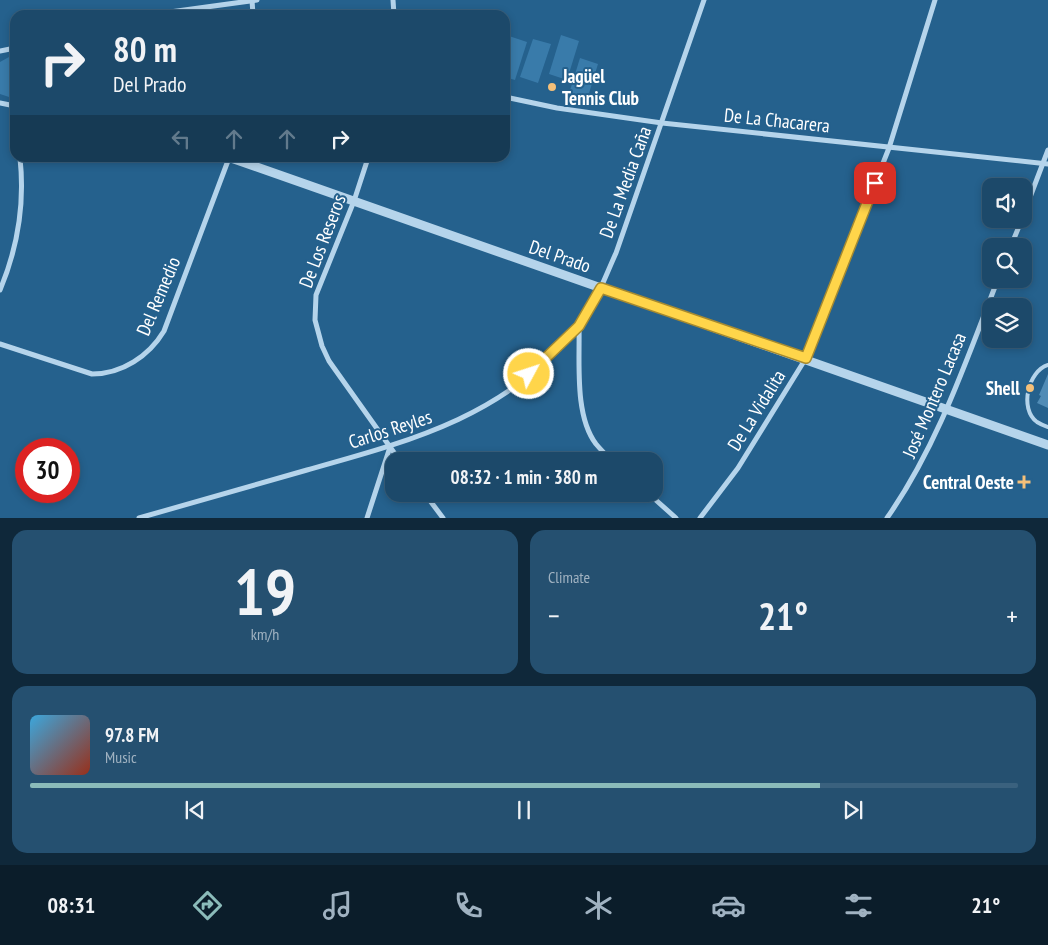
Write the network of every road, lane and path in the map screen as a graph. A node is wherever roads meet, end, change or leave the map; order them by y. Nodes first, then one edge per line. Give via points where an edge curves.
1 (252, 0) edge
2 (257, 0) edge
3 (704, 0) edge
4 (935, 0) edge
5 (183, 10) edge
6 (510, 98) edge
7 (662, 123) junction
8 (889, 148) junction
9 (1048, 150) edge
10 (20, 162) edge
11 (228, 162) edge
12 (242, 162) edge
13 (367, 162) edge
14 (1046, 164) edge
15 (1032, 195) edge
16 (354, 201) junction
17 (601, 288) junction
18 (994, 288) edge
19 (0, 290) edge
20 (579, 326) junction
21 (0, 344) edge
22 (806, 358) junction
23 (1048, 365) edge
24 (947, 409) junction
25 (1048, 427) edge
26 (1048, 445) edge
27 (390, 447) junction
28 (394, 452) edge
29 (604, 452) edge
30 (431, 502) edge
31 (658, 502) edge
32 (139, 518) edge
33 (367, 518) edge
34 (443, 518) edge
35 (676, 518) edge
36 (700, 518) edge
37 (887, 518) edge

1 - 2 street
1 - 5 street
3 - 7 street, De La Media Caña
4 - 8 street, De La Vidalita
6 - 7 street, De La Chacarera
7 - 8 street, De La Chacarera
7 - 17 street, De La Media Caña
8 - 14 street, De La Chacarera
8 - 22 street, De La Vidalita
9 - 14 street
10 - 19 street via 22,192 18,236
11 - 21 street, Del Remedio via 164,331 152,349 141,358 121,369 92,374
12 - 16 street, Del Prado
13 - 16 street, De Los Reseros
14 - 15 street
16 - 17 street, Del Prado
16 - 27 street, De Los Reseros via 316,295 315,320 329,361
17 - 20 street, Carlos Reyles
17 - 22 street, Del Prado
18 - 24 street, José Montero Lacasa
20 - 27 street, Carlos Reyles via 542,364 503,396 456,422
20 - 29 street via 580,391 585,421
22 - 24 street, Del Prado
22 - 36 street, De La Vidalita via 738,468
23 - 25 lane via 1036,372 1028,394 1030,414
24 - 26 street, Del Prado
24 - 37 street, José Montero Lacasa via 921,465
27 - 28 street, De Los Reseros
27 - 32 street, Carlos Reyles
27 - 33 street
30 - 34 street
31 - 35 street

